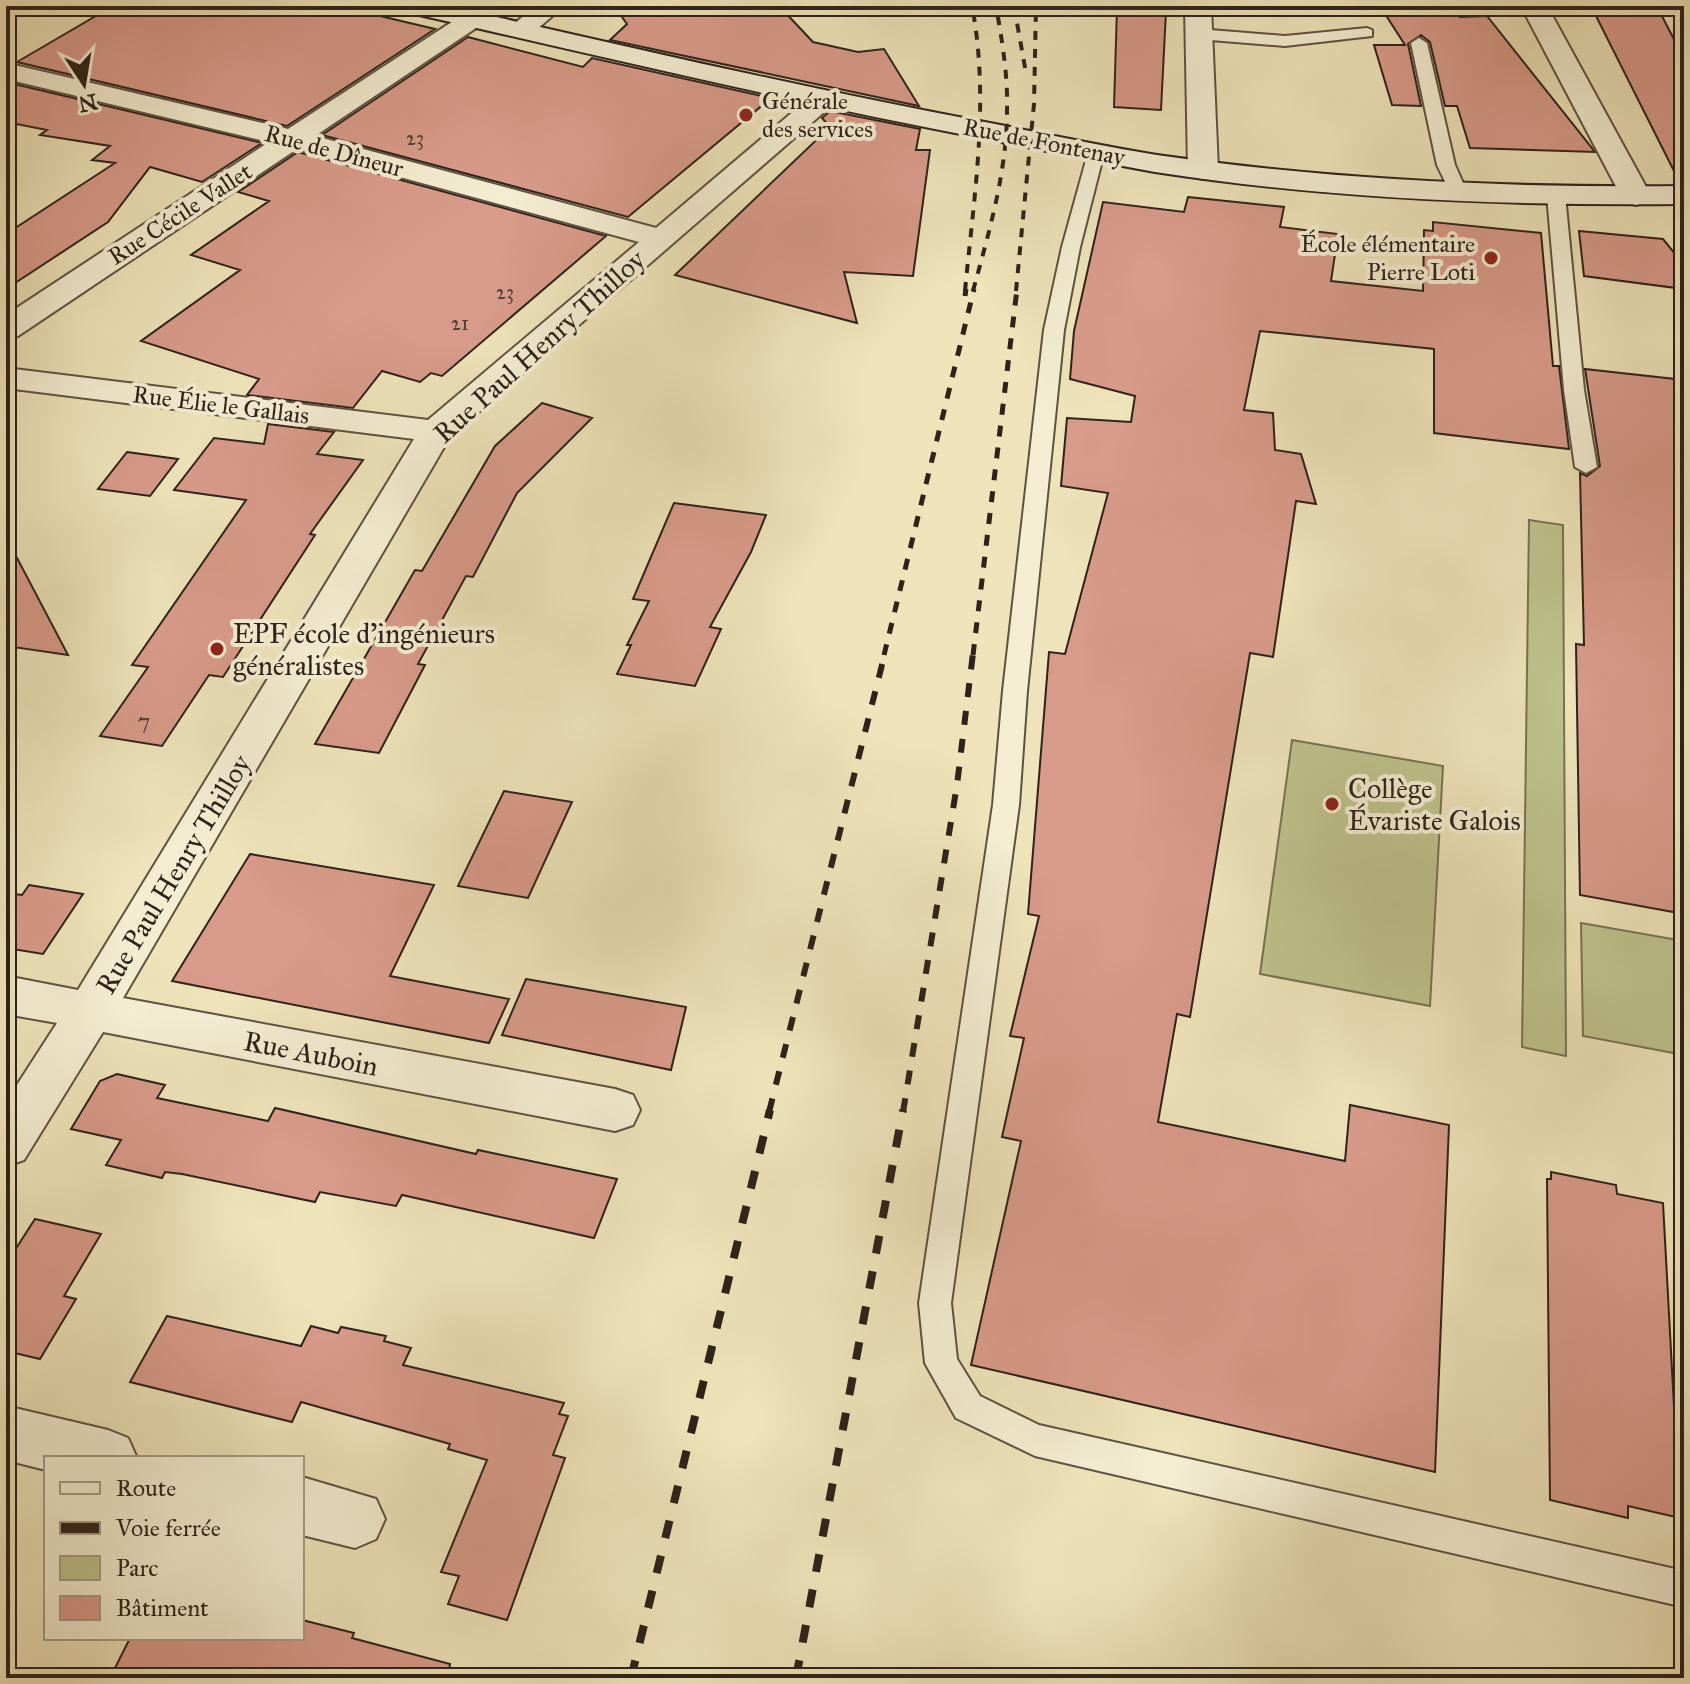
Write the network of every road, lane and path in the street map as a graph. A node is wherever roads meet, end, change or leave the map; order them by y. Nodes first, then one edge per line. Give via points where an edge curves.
1 (27, 6) edge
2 (415, 6) edge
3 (551, 6) edge
4 (1198, 6) edge
5 (1534, 6) edge
6 (473, 19) junction
7 (6, 26) edge
8 (520, 30) junction
9 (1367, 33) dead end
10 (1198, 34) junction
11 (1419, 43) dead end
12 (6, 71) edge
13 (824, 100) junction
14 (293, 139) junction
15 (1096, 153) junction
16 (1203, 170) junction
17 (1458, 192) junction
18 (1556, 195) junction
19 (1684, 195) edge
20 (1636, 196) junction
21 (660, 238) junction
22 (6, 329) edge
23 (6, 378) edge
24 (436, 431) junction
25 (1586, 467) dead end
26 (6, 995) edge
27 (90, 1012) junction
28 (615, 1110) dead end
29 (6, 1145) edge
30 (6, 1433) edge
31 (100, 1456) edge
32 (1684, 1589) edge

1 - 7 path
2 - 6 street, Rue de Fontenay
3 - 8 street
4 - 10 street
5 - 20 street
6 - 8 street, Rue de Fontenay
6 - 14 street, Rue Cécile Vallet
8 - 13 street, Rue de Fontenay
9 - 10 lane via 1285,41
10 - 16 street
11 - 17 lane via 1446,165
12 - 14 street, Rue de Dîneur
13 - 15 street, Rue de Fontenay
13 - 21 street, Rue Paul Henry Thilloy
14 - 21 street, Rue de Dîneur
14 - 22 street, Rue Cécile Vallet
15 - 16 street, Rue de Fontenay
15 - 32 lane via 1054,330 1006,805 935,1303 941,1363 968,1407 1035,1440
16 - 17 street, Rue de Fontenay
17 - 18 street, Rue de Fontenay
18 - 20 street, Rue de Fontenay
18 - 25 lane
19 - 20 street, Rue de Fontenay
21 - 24 street, Rue Paul Henry Thilloy
23 - 24 street, Rue Élie le Gallais
24 - 27 street, Rue Paul Henry Thilloy
26 - 27 street, Rue Auboin
27 - 28 street, Rue Auboin
27 - 29 street, Rue Paul Henry Thilloy
30 - 31 street

